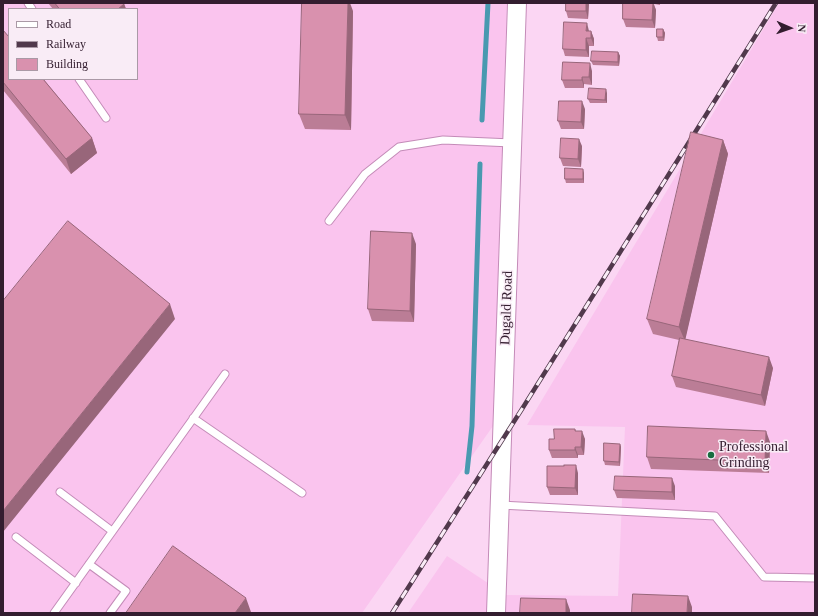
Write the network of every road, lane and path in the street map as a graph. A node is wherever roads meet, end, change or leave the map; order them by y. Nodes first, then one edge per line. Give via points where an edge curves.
1 (517, 3) edge
2 (81, 80) edge
3 (106, 118) dead end
4 (512, 143) junction
5 (329, 221) dead end
6 (225, 374) dead end
7 (193, 418) junction
8 (60, 492) dead end
9 (302, 493) dead end
10 (500, 506) junction
11 (112, 531) junction
12 (16, 537) dead end
13 (89, 564) junction
14 (815, 578) edge
15 (76, 583) junction
16 (54, 613) edge
17 (110, 613) edge
18 (496, 613) edge

1 - 4 street, Dugald Road
2 - 3 lane
4 - 5 lane via 443,140 399,147 365,174
4 - 10 street, Dugald Road
6 - 7 lane
7 - 9 lane
7 - 11 lane
8 - 11 lane
10 - 14 lane via 715,516 764,577
10 - 18 street, Dugald Road
11 - 13 lane
12 - 15 lane
13 - 15 lane
13 - 17 lane via 126,591
15 - 16 lane

